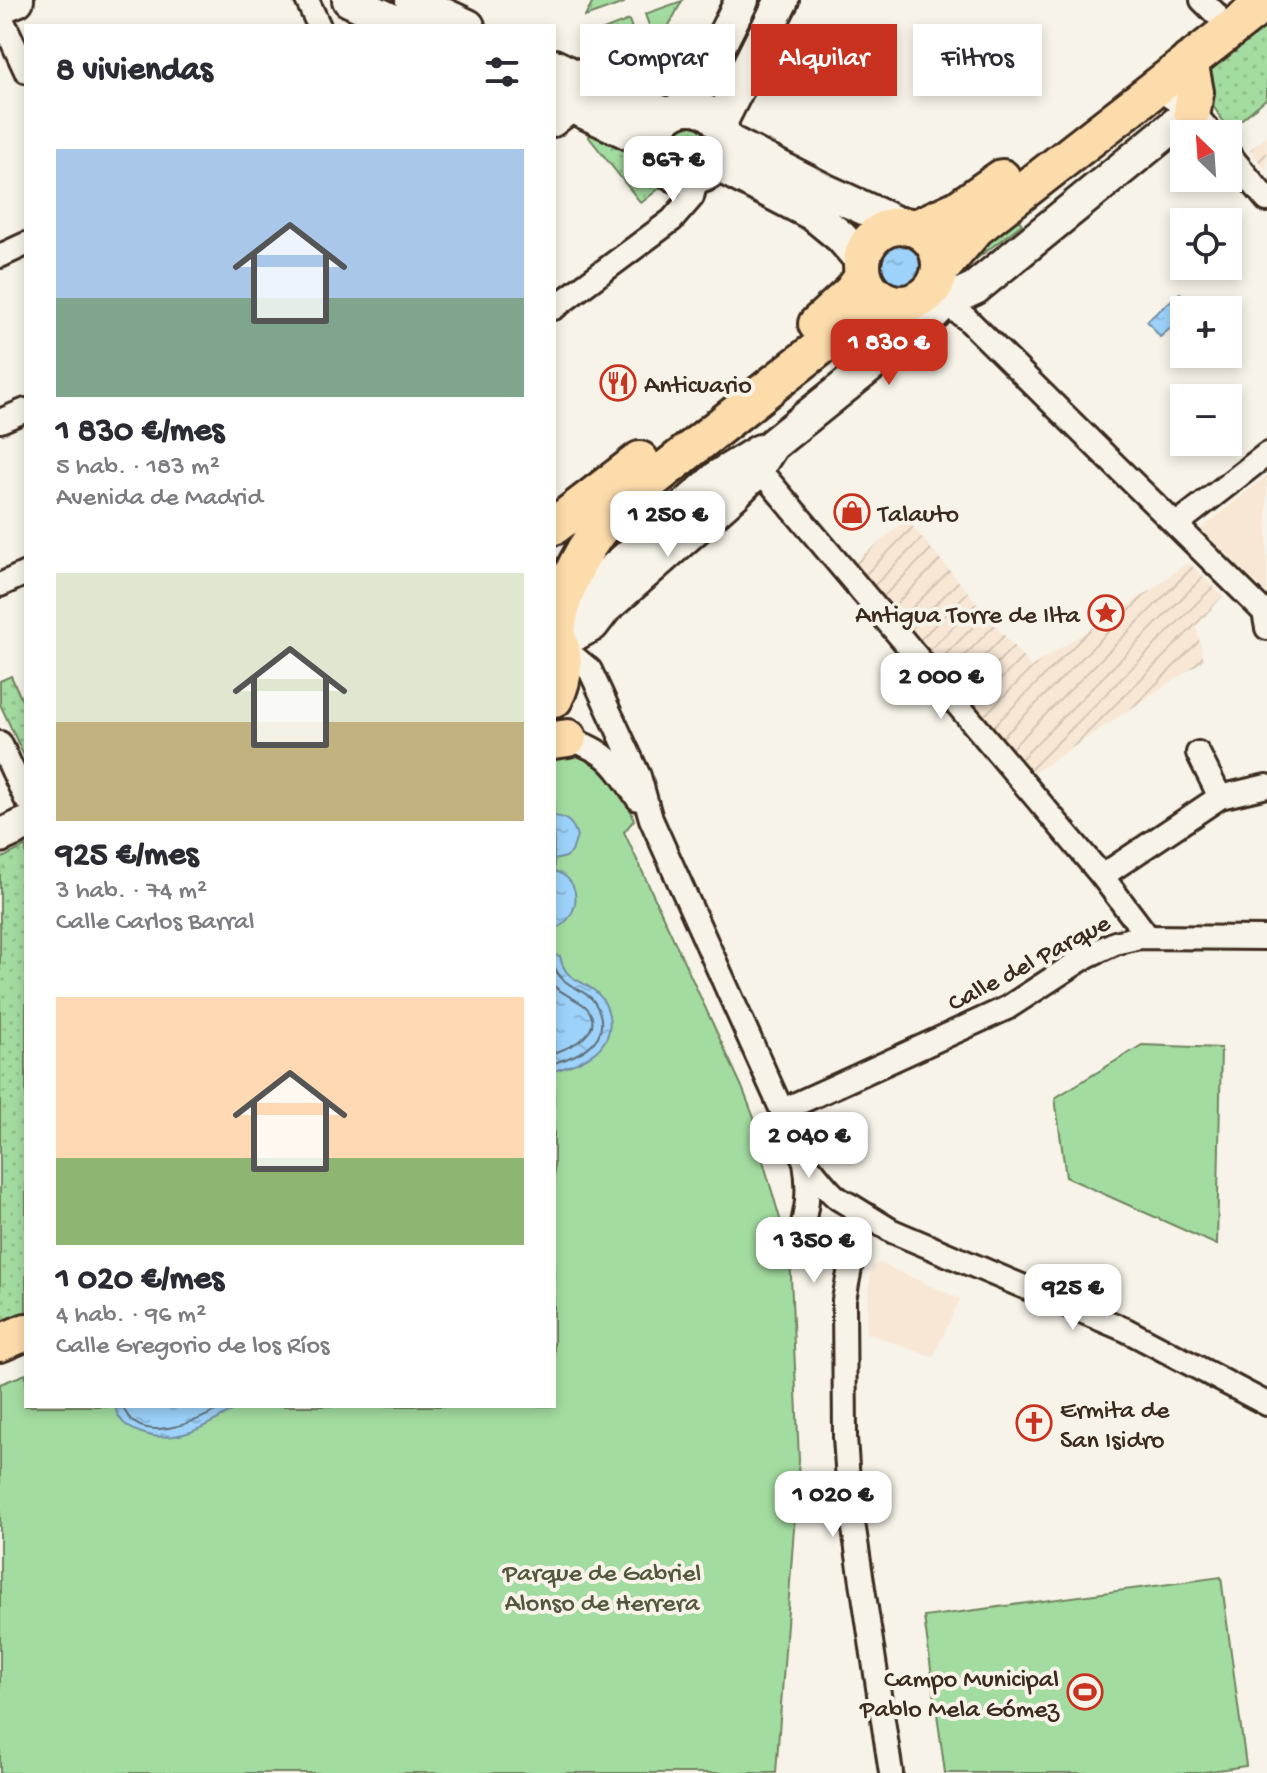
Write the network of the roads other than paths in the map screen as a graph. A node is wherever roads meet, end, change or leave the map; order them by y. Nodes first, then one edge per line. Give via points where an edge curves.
1 (17, 0) edge
2 (307, 0) edge
3 (349, 0) edge
4 (412, 0) edge
5 (742, 0) edge
6 (782, 0) edge
7 (1267, 1) edge
8 (1216, 4) edge
9 (0, 7) edge
10 (0, 15) edge
11 (318, 24) edge
12 (400, 24) edge
13 (464, 24) edge
14 (1189, 61) junction
15 (24, 67) edge
16 (556, 67) edge
17 (1157, 88) junction
18 (561, 110) edge
19 (678, 111) junction
20 (1199, 120) edge
21 (1202, 120) edge
22 (1170, 145) edge
23 (655, 148) junction
24 (715, 152) junction
25 (1242, 170) edge
26 (1267, 200) edge
27 (909, 227) junction
28 (24, 245) edge
29 (0, 256) edge
30 (871, 280) junction
31 (938, 288) junction
32 (556, 307) edge
33 (24, 411) edge
34 (0, 421) edge
35 (772, 445) junction
36 (1267, 454) edge
37 (752, 476) junction
38 (556, 524) edge
39 (1177, 524) junction
40 (24, 574) edge
41 (0, 585) edge
42 (1267, 628) edge
43 (561, 638) edge
44 (556, 693) edge
45 (559, 737) edge
46 (0, 743) edge
47 (1198, 753) dead end
48 (1267, 786) edge
49 (24, 795) edge
50 (1220, 797) junction
51 (651, 819) junction
52 (24, 825) edge
53 (0, 836) edge
54 (1102, 876) junction
55 (1148, 937) junction
56 (1267, 938) edge
57 (783, 1110) junction
58 (805, 1162) junction
59 (844, 1201) junction
60 (806, 1213) junction
61 (892, 1231) junction
62 (856, 1238) junction
63 (821, 1252) junction
64 (844, 1300) junction
65 (24, 1333) edge
66 (0, 1343) edge
67 (24, 1359) edge
68 (0, 1369) edge
69 (1267, 1404) edge
70 (891, 1773) edge

1 - 9 main road
2 - 11 street
3 - 12 main road
4 - 13 main road
5 - 19 main road
6 - 24 main road
7 - 14 main road
8 - 27 main road via 999,181 958,209
10 - 15 street
14 - 17 main road
14 - 21 main road
16 - 19 main road via 612,94
17 - 20 street
17 - 31 main road via 976,228
18 - 23 main road
19 - 23 main road via 658,127
19 - 24 main road via 709,112
22 - 31 main road via 975,288
23 - 24 main road via 660,162 683,178
24 - 27 main road
24 - 30 main road via 813,214 841,237
24 - 32 street via 692,197 672,220
25 - 26 street
27 - 30 main road via 888,228 866,247
27 - 31 main road via 936,247
28 - 29 street
30 - 31 main road via 912,303
30 - 38 main road
30 - 43 main road via 871,308 606,520 570,576 561,605
31 - 35 main road via 925,322
31 - 39 street
33 - 34 street
35 - 37 main road
35 - 43 main road via 719,476 597,584
36 - 39 street
37 - 43 main road via 592,625
37 - 54 street via 768,480
39 - 42 street via 1264,612
40 - 41 street
43 - 44 main road via 563,673
43 - 51 street via 590,670 639,776
45 - 51 street via 590,745 612,761
46 - 49 street
47 - 50 street
48 - 50 street
50 - 54 street
51 - 57 street
52 - 53 main road
54 - 55 street
55 - 56 street, Calle del Parque
55 - 57 street, Calle del Parque via 1101,949 1007,1008
57 - 58 street
58 - 59 street
58 - 60 street
59 - 60 street via 821,1200
59 - 61 street
59 - 62 street via 858,1218
60 - 63 street via 805,1236
61 - 62 street
61 - 69 street via 1126,1330
62 - 63 street via 839,1253
62 - 64 street
63 - 64 street
64 - 70 street via 849,1496
65 - 66 main road
67 - 68 main road

